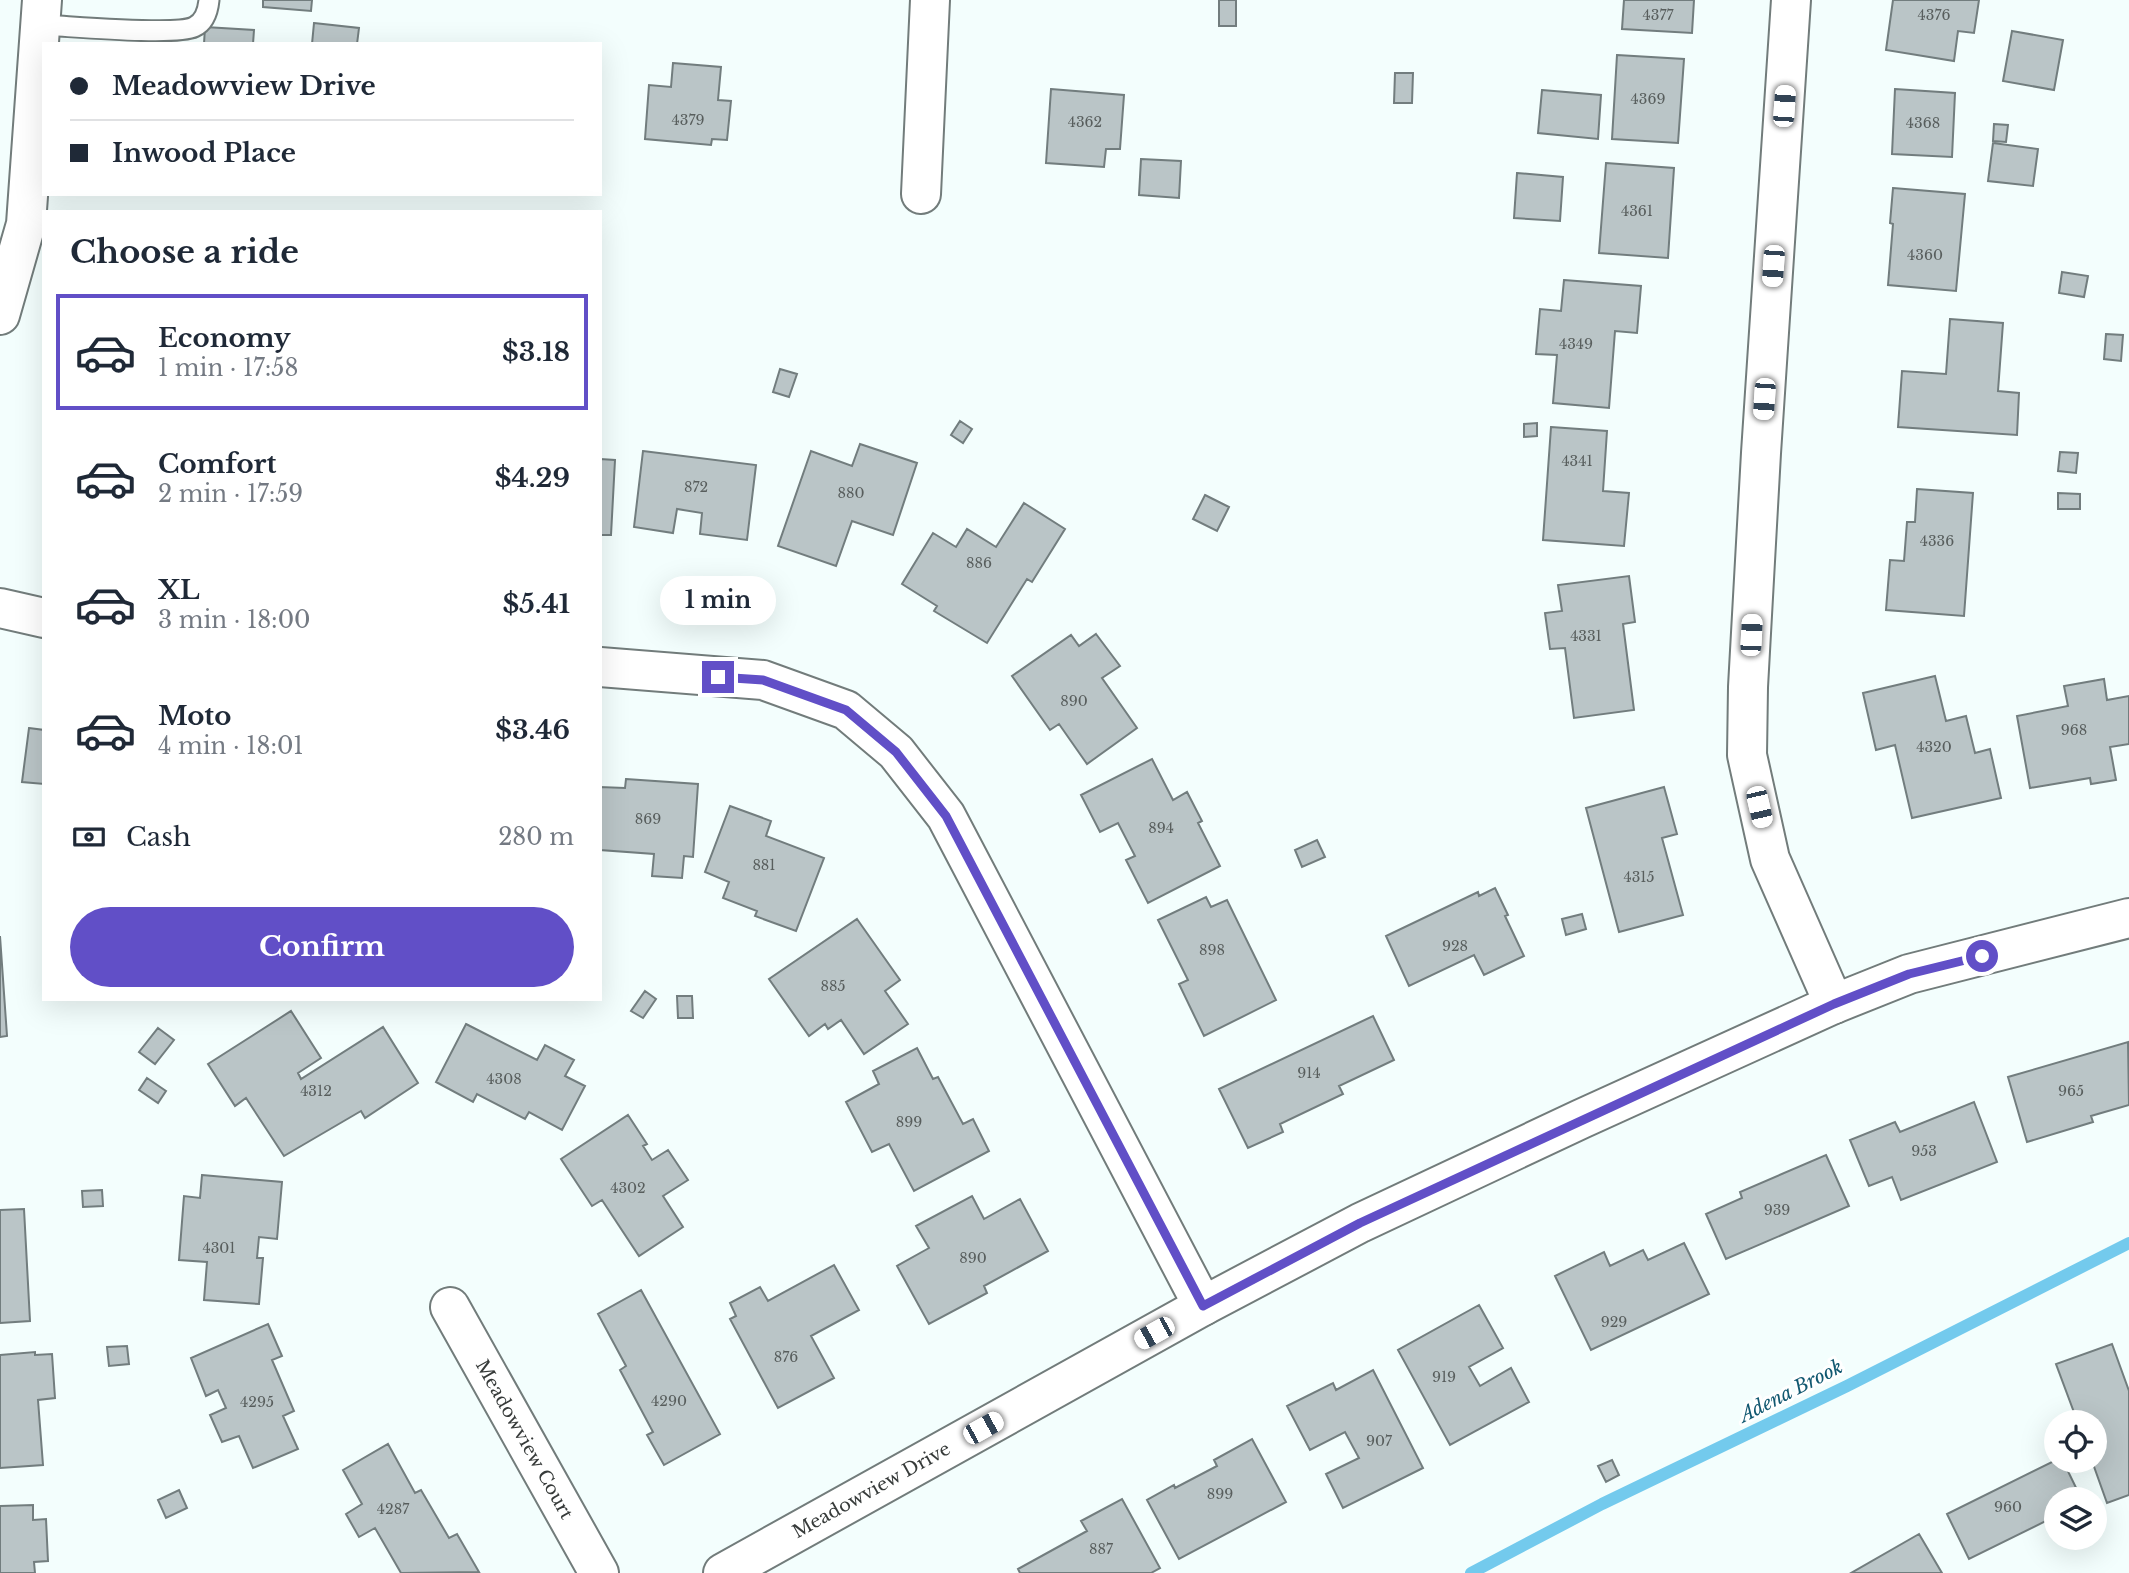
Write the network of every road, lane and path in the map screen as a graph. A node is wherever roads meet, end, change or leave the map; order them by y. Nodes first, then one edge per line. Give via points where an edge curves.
1 (209, 0) edge
2 (930, 0) edge
3 (1791, 0) edge
4 (42, 12) edge
5 (921, 194) dead end
6 (0, 315) edge
7 (0, 608) edge
8 (42, 618) edge
9 (602, 667) edge
10 (2129, 918) edge
11 (1834, 1004) junction
12 (1203, 1306) junction
13 (450, 1307) dead end
14 (598, 1573) edge
15 (723, 1573) edge

1 - 4 lane via 206,16 194,27 166,31
2 - 5 street
3 - 11 street via 1761,453 1747,755 1770,859
4 - 6 street via 26,224
7 - 8 street
9 - 12 street via 763,680 846,710 896,752 946,816
10 - 11 street, Meadowview Drive via 1909,974
11 - 12 street, Meadowview Drive via 1360,1223
12 - 15 street, Meadowview Drive
13 - 14 street, Meadowview Court

